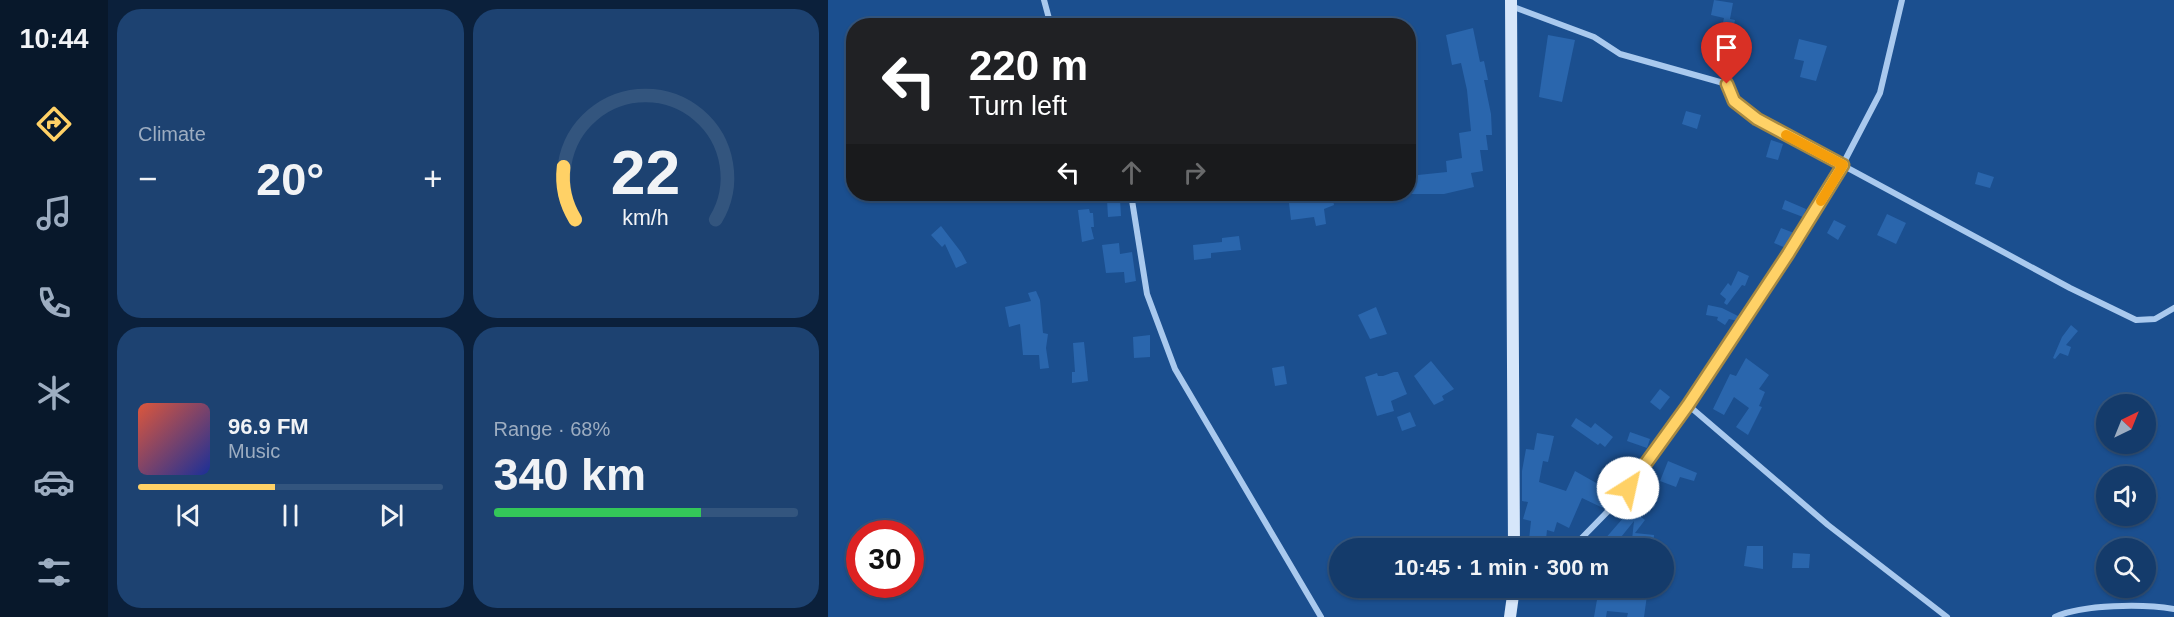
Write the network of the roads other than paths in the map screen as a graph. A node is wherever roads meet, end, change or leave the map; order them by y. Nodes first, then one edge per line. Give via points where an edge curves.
1 (1044, 0) edge
2 (1902, 0) edge
3 (1511, 3) edge
4 (1049, 18) edge
5 (1843, 165) junction
6 (1132, 201) edge
7 (2174, 308) edge
8 (1688, 405) junction
9 (1514, 538) edge
10 (1582, 538) edge
11 (1513, 598) edge
12 (2174, 609) edge
13 (1321, 617) edge
14 (1510, 617) edge
15 (1947, 617) edge
16 (2055, 617) edge

1 - 4 street
2 - 5 street via 1880,93
3 - 5 street via 1594,37 1620,54 1727,84 1734,101 1757,119
3 - 9 main road
5 - 7 street via 2136,320 2155,320
5 - 8 street
6 - 13 street via 1147,294 1175,369
8 - 10 street via 1615,504
8 - 15 street via 1828,525
11 - 14 main road
12 - 16 street via 2121,605

